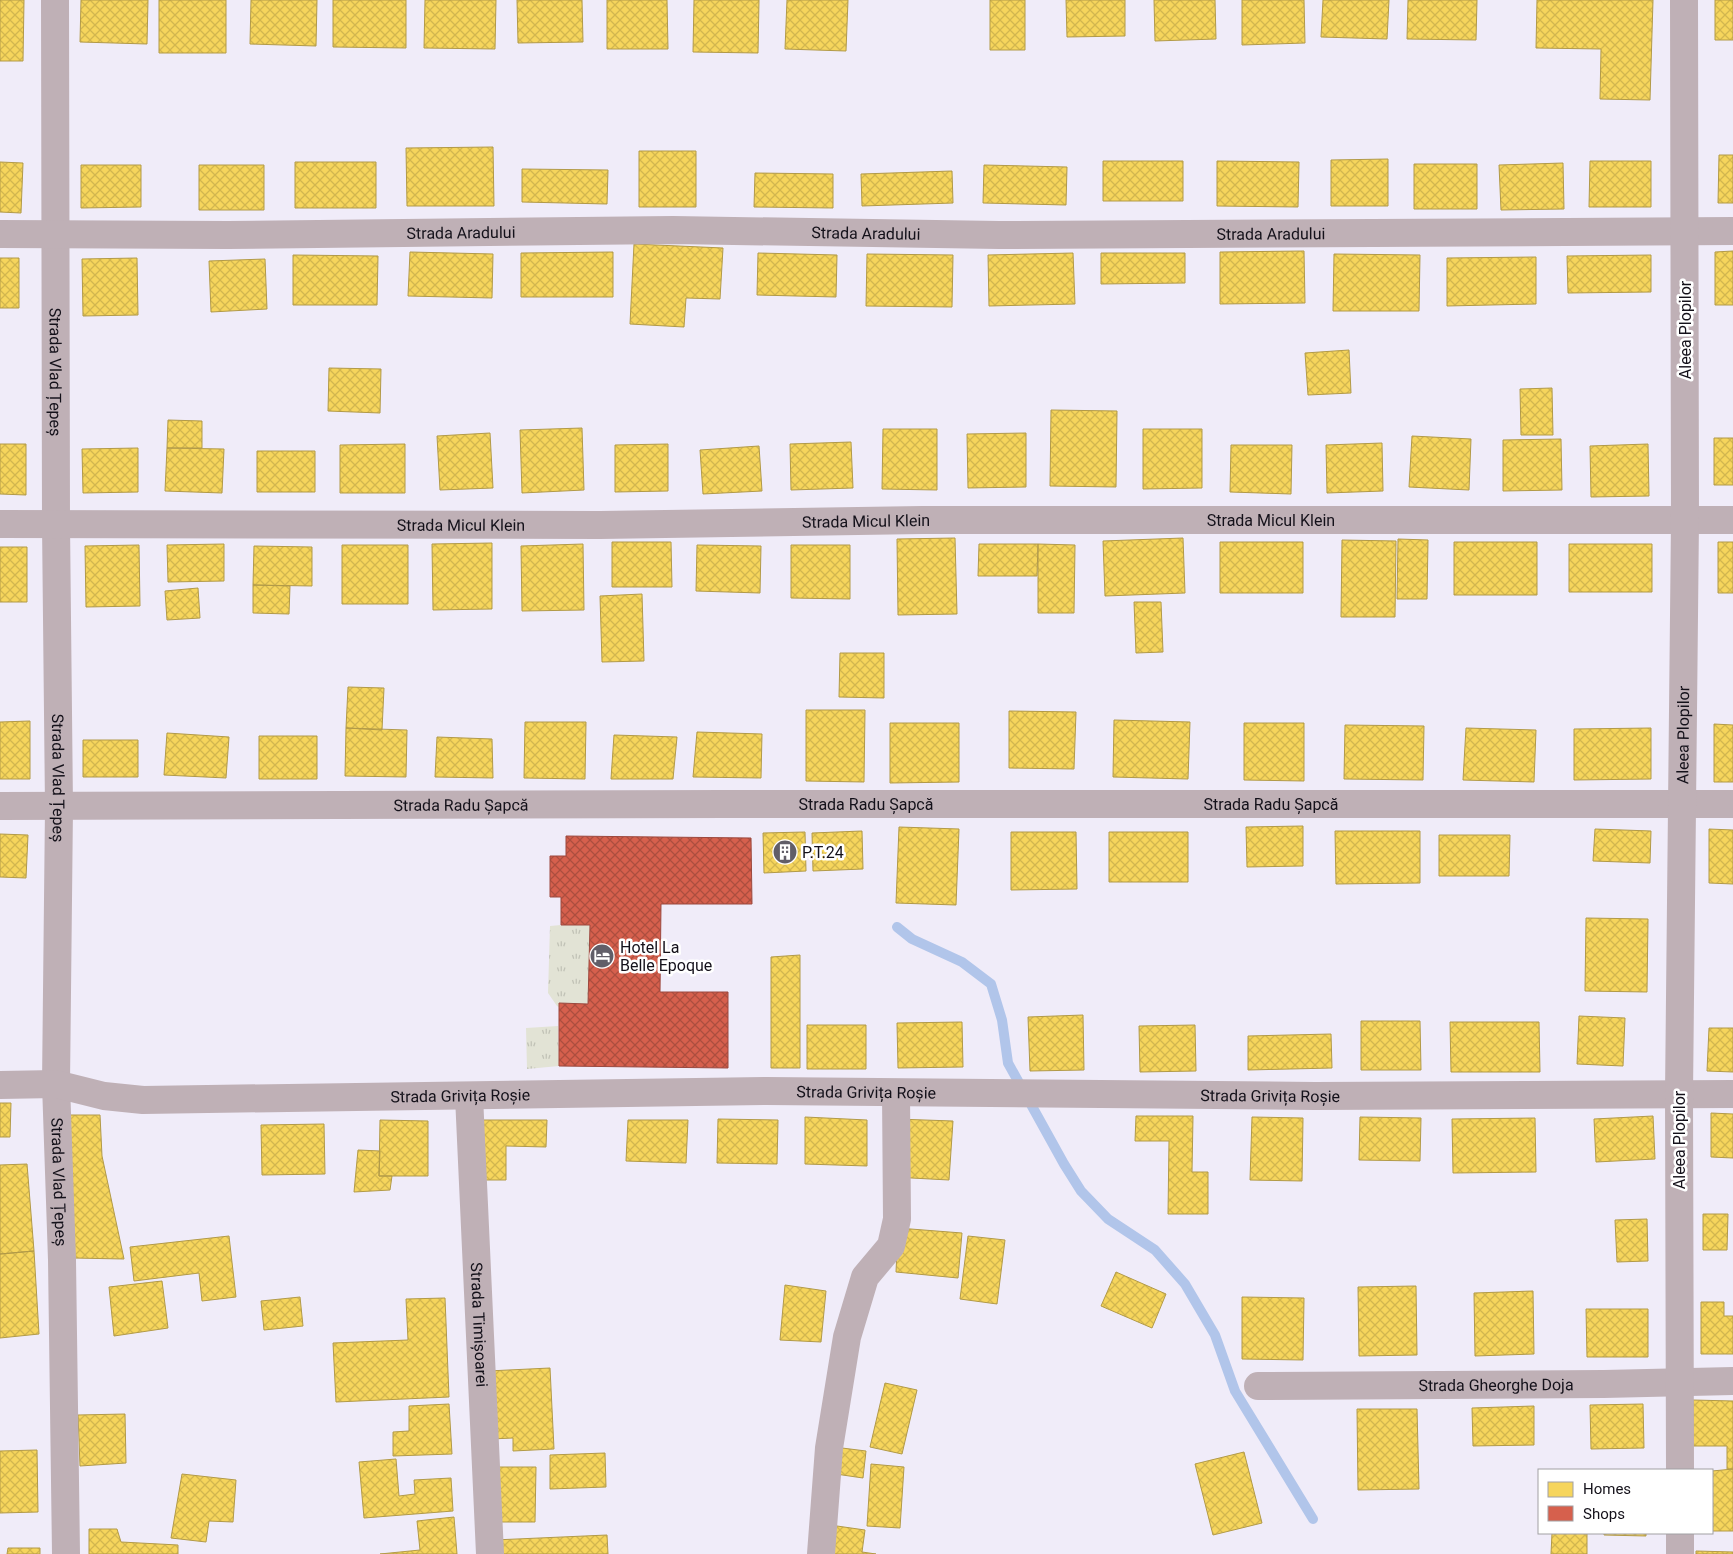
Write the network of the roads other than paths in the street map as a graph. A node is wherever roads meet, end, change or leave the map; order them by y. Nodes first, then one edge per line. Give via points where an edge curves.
1 (55, 0) edge
2 (1684, 0) edge
3 (1685, 231) junction
4 (1733, 231) edge
5 (56, 233) junction
6 (0, 234) edge
7 (1685, 520) junction
8 (1733, 520) edge
9 (0, 524) edge
10 (56, 524) junction
11 (1682, 804) junction
12 (1733, 804) edge
13 (0, 806) edge
14 (58, 807) junction
15 (56, 1084) junction
16 (0, 1085) edge
17 (896, 1093) junction
18 (1678, 1094) junction
19 (1733, 1094) edge
20 (469, 1096) junction
21 (1733, 1381) edge
22 (1680, 1382) junction
23 (1258, 1386) dead end
24 (1680, 1469) edge
25 (1680, 1534) edge
26 (66, 1554) edge
27 (490, 1554) edge
28 (821, 1554) edge
29 (1680, 1554) edge

1 - 5 street, Strada Vlad Țepeș
2 - 3 street, Aleea Plopilor
3 - 4 street, Strada Aradului
3 - 5 street, Strada Aradului via 1009,235 673,230 228,235
3 - 7 street, Aleea Plopilor
5 - 6 street, Strada Aradului
5 - 10 street, Strada Vlad Țepeș
7 - 8 street, Strada Micul Klein
7 - 10 street, Strada Micul Klein
7 - 11 street, Aleea Plopilor
9 - 10 street, Strada Micul Klein
10 - 14 street, Strada Vlad Țepeș
11 - 12 street, Strada Radu Șapcă
11 - 14 street, Strada Radu Șapcă
11 - 18 street, Aleea Plopilor
13 - 14 street, Strada Radu Șapcă
14 - 15 street, Strada Vlad Țepeș
15 - 16 street, Strada Grivița Roșie
15 - 20 street, Strada Grivița Roșie via 104,1096 143,1100
15 - 26 street, Strada Vlad Țepeș
17 - 18 street, Strada Grivița Roșie
17 - 20 street, Strada Grivița Roșie via 766,1091
17 - 28 street via 897,1219 891,1246 865,1277 846,1337 829,1448
18 - 19 street, Strada Grivița Roșie
18 - 22 street, Aleea Plopilor
20 - 27 street, Strada Timișoarei
21 - 22 street, Strada Gheorghe Doja
22 - 23 street, Strada Gheorghe Doja
22 - 24 street, Aleea Plopilor
25 - 29 street

